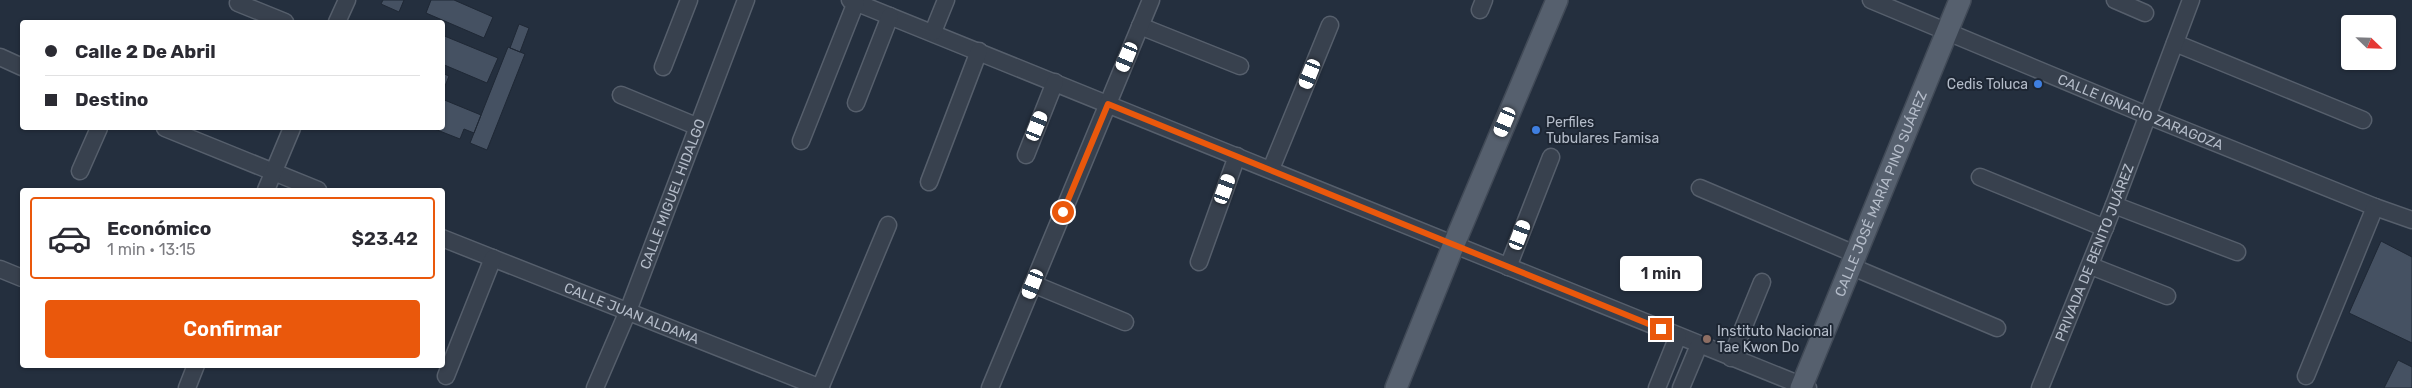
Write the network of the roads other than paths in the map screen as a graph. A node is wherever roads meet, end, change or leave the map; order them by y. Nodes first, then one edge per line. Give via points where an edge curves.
1 (348, 0) edge
2 (689, 0) edge
3 (746, 0) edge
4 (946, 0) edge
5 (1150, 0) edge
6 (1557, 0) edge
7 (1871, 0) edge
8 (1960, 0) edge
9 (2115, 0) edge
10 (2191, 0) edge
11 (853, 1) edge
12 (238, 2) dead end
13 (2145, 13) dead end
14 (890, 16) junction
15 (280, 20) edge
16 (338, 20) edge
17 (1330, 25) dead end
18 (1140, 26) junction
19 (933, 32) junction
20 (1948, 32) junction
21 (2175, 43) junction
22 (979, 51) junction
23 (0, 57) edge
24 (20, 66) edge
25 (1240, 66) dead end
26 (663, 67) dead end
27 (1055, 82) junction
28 (621, 95) dead end
29 (856, 102) dead end
30 (1108, 104) junction
31 (2149, 116) junction
32 (2363, 120) dead end
33 (696, 126) junction
34 (97, 130) edge
35 (170, 130) edge
36 (291, 130) edge
37 (801, 142) dead end
38 (1026, 155) dead end
39 (1237, 156) junction
40 (1551, 157) dead end
41 (1271, 169) junction
42 (80, 171) dead end
43 (273, 172) junction
44 (1980, 177) dead end
45 (929, 182) dead end
46 (267, 188) edge
47 (313, 188) edge
48 (1700, 188) dead end
49 (2114, 205) junction
50 (2375, 207) junction
51 (2412, 220) edge
52 (888, 225) dead end
53 (2106, 228) junction
54 (445, 239) edge
55 (1454, 244) junction
56 (2237, 252) dead end
57 (494, 258) junction
58 (1852, 260) junction
59 (1199, 262) dead end
60 (2090, 266) junction
61 (1508, 267) junction
62 (0, 269) edge
63 (20, 277) edge
64 (1762, 282) dead end
65 (1033, 284) junction
66 (2167, 296) dead end
67 (628, 311) junction
68 (1125, 322) dead end
69 (1996, 328) dead end
70 (1678, 336) junction
71 (1699, 345) junction
72 (1731, 358) junction
73 (195, 368) edge
74 (446, 376) dead end
75 (2306, 376) dead end
76 (1804, 387) edge
77 (187, 388) edge
78 (595, 388) edge
79 (821, 388) edge
80 (990, 388) edge
81 (1396, 388) edge
82 (1657, 388) edge
83 (1681, 388) edge
84 (2040, 388) edge

1 - 16 street
2 - 26 street
3 - 33 street, CALLE MIGUEL HIDALGO
4 - 19 street
5 - 18 street
6 - 55 main road
7 - 20 street, CALLE IGNACIO ZARAGOZA
8 - 20 main road, CALLE JOSÉ MARÍA PINO SUÁREZ
9 - 13 street
10 - 21 street, PRIVADA DE BENITO JUÁREZ
11 - 14 street
11 - 37 street
12 - 15 street
14 - 19 street
14 - 29 street
17 - 41 street
18 - 25 street
18 - 30 street
19 - 22 street
20 - 31 street, CALLE IGNACIO ZARAGOZA
20 - 58 main road, CALLE JOSÉ MARÍA PINO SUÁREZ
21 - 31 street, PRIVADA DE BENITO JUÁREZ
21 - 32 street
22 - 27 street
22 - 45 street
23 - 24 street
27 - 30 street
27 - 38 street
28 - 33 street
30 - 39 street
30 - 65 street
31 - 49 street, PRIVADA DE BENITO JUÁREZ
31 - 50 street, CALLE IGNACIO ZARAGOZA
33 - 67 street, CALLE MIGUEL HIDALGO
34 - 42 street
35 - 43 street
36 - 43 street
39 - 41 street
39 - 59 street
40 - 61 street
41 - 55 street
43 - 46 street
43 - 47 street
44 - 53 street
48 - 58 street
49 - 53 street, PRIVADA DE BENITO JUÁREZ
49 - 56 street
50 - 51 street, CALLE IGNACIO ZARAGOZA
50 - 75 street
52 - 79 street
53 - 60 street, PRIVADA DE BENITO JUÁREZ
54 - 57 street, CALLE JUAN ALDAMA
55 - 61 street
55 - 81 main road
57 - 67 street, CALLE JUAN ALDAMA
57 - 74 street
58 - 69 street
58 - 76 main road, CALLE JOSÉ MARÍA PINO SUÁREZ
60 - 66 street
60 - 84 street, PRIVADA DE BENITO JUÁREZ
61 - 70 street
62 - 63 street
64 - 72 street
65 - 68 street
65 - 80 street
67 - 78 street, CALLE MIGUEL HIDALGO
67 - 79 street, CALLE JUAN ALDAMA
70 - 71 street
70 - 82 street
71 - 72 street
71 - 83 street
72 - 76 street
73 - 77 street

